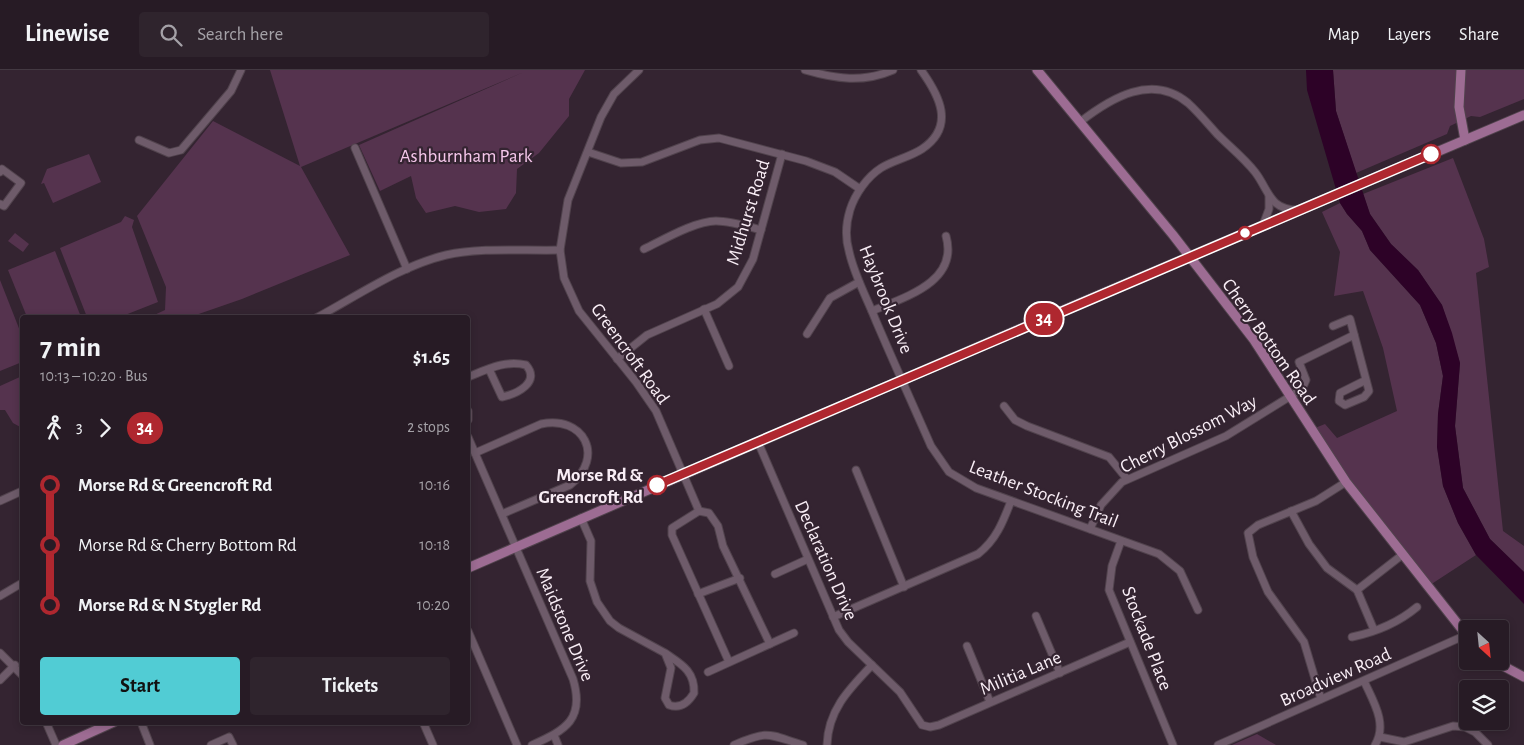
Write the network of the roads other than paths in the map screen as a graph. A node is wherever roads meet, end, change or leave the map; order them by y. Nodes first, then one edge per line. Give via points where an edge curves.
1 (241, 70) edge
2 (639, 70) edge
3 (805, 70) edge
4 (893, 70) edge
5 (921, 70) edge
6 (1037, 70) edge
7 (1461, 70) edge
8 (1524, 115) edge
9 (1080, 122) junction
10 (139, 140) dead end
11 (1465, 140) junction
12 (355, 148) dead end
13 (588, 152) junction
14 (782, 154) junction
15 (0, 172) edge
16 (860, 189) junction
17 (1269, 196) junction
18 (0, 204) edge
19 (1298, 210) junction
20 (1263, 225) junction
21 (761, 230) junction
22 (946, 236) dead end
23 (644, 249) dead end
24 (560, 250) junction
25 (1189, 257) junction
26 (407, 270) junction
27 (859, 282) junction
28 (704, 309) junction
29 (872, 311) junction
30 (322, 315) edge
31 (1332, 326) dead end
32 (807, 334) dead end
33 (1354, 335) junction
34 (617, 358) junction
35 (729, 366) dead end
36 (488, 369) junction
37 (470, 376) edge
38 (902, 380) junction
39 (1366, 380) dead end
40 (1290, 396) junction
41 (1004, 406) dead end
42 (470, 442) edge
43 (758, 442) junction
44 (475, 453) junction
45 (856, 470) dead end
46 (684, 474) junction
47 (1127, 479) junction
48 (1346, 482) junction
49 (20, 492) edge
50 (0, 499) edge
51 (1011, 501) junction
52 (699, 511) junction
53 (1291, 512) junction
54 (502, 514) junction
55 (582, 518) junction
56 (1090, 530) junction
57 (1121, 541) junction
58 (515, 547) junction
59 (1402, 555) junction
60 (808, 559) junction
61 (470, 567) edge
62 (776, 574) dead end
63 (740, 578) junction
64 (20, 585) edge
65 (904, 586) junction
66 (1357, 590) junction
67 (698, 594) junction
68 (0, 596) edge
69 (1418, 607) dead end
70 (1198, 610) dead end
71 (1036, 616) dead end
72 (833, 617) junction
73 (1459, 626) edge
74 (1374, 630) junction
75 (794, 633) dead end
76 (470, 636) edge
77 (1352, 637) dead end
78 (1459, 639) edge
79 (1130, 642) junction
80 (770, 644) junction
81 (967, 646) dead end
82 (0, 653) edge
83 (665, 653) junction
84 (729, 662) junction
85 (15, 665) junction
86 (872, 665) junction
87 (1509, 669) edge
88 (20, 672) edge
89 (708, 672) dead end
90 (1060, 673) junction
91 (1524, 677) edge
92 (0, 680) edge
93 (1364, 681) junction
94 (1321, 699) junction
95 (990, 702) junction
96 (47, 725) edge
97 (107, 725) edge
98 (141, 725) edge
99 (424, 725) edge
100 (922, 725) joint
101 (554, 735) junction
102 (1380, 738) junction
103 (56, 745) edge
104 (63, 745) edge
105 (150, 745) edge
106 (211, 745) edge
107 (233, 745) edge
108 (433, 745) edge
109 (517, 745) edge
110 (532, 745) edge
111 (558, 745) edge
112 (734, 745) edge
113 (803, 745) edge
114 (827, 745) edge
115 (1173, 745) edge
116 (1218, 745) edge
117 (1374, 745) edge
118 (1488, 745) edge

1 - 10 street via 231,91 182,150 169,153
2 - 13 street, Greencroft Road via 608,102
3 - 4 street via 825,76 863,79
5 - 16 street, Haybrook Drive via 941,104 942,116 935,135 923,148 877,171
6 - 9 main road, Cherry Bottom Road
7 - 11 main road via 1459,107
8 - 11 main road
9 - 17 street via 1108,101 1131,92 1152,90 1168,93 1187,103 1241,156 1256,173
9 - 25 main road, Cherry Bottom Road
11 - 19 main road
12 - 26 street
13 - 14 street via 621,163 642,162 700,140 719,138
13 - 24 street, Greencroft Road via 568,200
14 - 16 street via 835,172
14 - 21 street, Midhurst Road
15 - 18 street via 2,169 21,184 4,206
16 - 27 street, Haybrook Drive via 851,208 846,234
17 - 19 street via 1284,208
17 - 20 street via 1269,209
19 - 20 main road
20 - 25 main road
21 - 23 street via 735,222 714,221
21 - 28 street, Midhurst Road via 753,259 738,287
22 - 29 street via 948,255 939,276 924,289
24 - 26 street via 458,253
24 - 34 street, Greencroft Road via 564,278 579,311
25 - 38 main road
25 - 40 main road, Cherry Bottom Road via 1254,340
26 - 30 street
27 - 29 street, Haybrook Drive
27 - 32 street via 830,298
28 - 34 street, Midhurst Road via 647,336
28 - 35 street
29 - 38 street, Haybrook Drive
31 - 33 street via 1350,319
33 - 39 street
33 - 40 street, Cherry Blossom Way via 1300,362 1305,385
34 - 46 street, Greencroft Road via 656,411
36 - 36 street via 506,362 526,364 530,370 529,381 525,388 502,397
36 - 37 street
38 - 43 main road
38 - 51 street, Leather Stocking Trail via 931,446 949,472 976,488
40 - 47 street, Cherry Blossom Way via 1226,436
40 - 48 main road, Cherry Bottom Road
41 - 47 street via 1015,420 1108,456
42 - 44 street, Maidstone Drive
43 - 46 main road
43 - 60 street, Declaration Drive
44 - 54 street, Maidstone Drive
44 - 54 street via 550,422 579,432 586,440 589,451 578,478 570,485
45 - 65 street
46 - 52 street, Greencroft Road
46 - 55 main road
47 - 56 street, Cherry Blossom Way via 1101,505
48 - 53 street
48 - 59 main road, Cherry Bottom Road
49 - 50 street
51 - 56 street, Leather Stocking Trail
51 - 65 street via 1002,525 988,546 978,554
52 - 63 street via 710,513 718,526
52 - 67 street via 671,531
53 - 66 street via 1327,568
53 - 94 street via 1258,524 1248,533 1253,557 1268,592 1304,642
54 - 58 street, Maidstone Drive
55 - 58 main road
55 - 83 street via 591,541 590,581 597,602 619,628
56 - 57 street, Leather Stocking Trail
57 - 70 street, Leather Stocking Trail via 1159,554 1180,571
57 - 79 street, Stockade Place via 1112,566 1109,590
58 - 61 main road
58 - 101 street, Maidstone Drive via 574,679 578,696 575,715 561,732
59 - 66 street
59 - 73 main road, Cherry Bottom Road
60 - 62 street
60 - 72 street, Declaration Drive
63 - 67 street
63 - 80 street
64 - 68 street
65 - 72 street
66 - 74 street
67 - 84 street
69 - 74 street via 1401,619
71 - 90 street
72 - 86 street, Declaration Drive via 848,642
74 - 77 street
75 - 80 street
76 - 109 street
78 - 93 street, Broadview Road
79 - 90 street, Militia Lane
79 - 115 street, Stockade Place
80 - 84 street
81 - 95 street
82 - 85 street
83 - 83 street via 671,668 665,698 669,705 678,706 687,702 694,693 693,682 686,666
84 - 89 street
85 - 88 street
85 - 92 street
86 - 100 street, Declaration Drive via 900,692
86 - 114 street via 842,696 831,716
87 - 91 main road
90 - 95 street, Militia Lane
93 - 94 street, Broadview Road
93 - 102 street via 1381,722
94 - 116 street, Broadview Road
95 - 100 street, Militia Lane via 939,725
96 - 103 street
97 - 104 main road
98 - 105 street
99 - 108 street
101 - 110 street, Maidstone Drive
101 - 111 street
102 - 117 street
102 - 118 street via 1404,742 1453,726 1475,732
106 - 107 street via 229,737
112 - 113 street via 771,734

